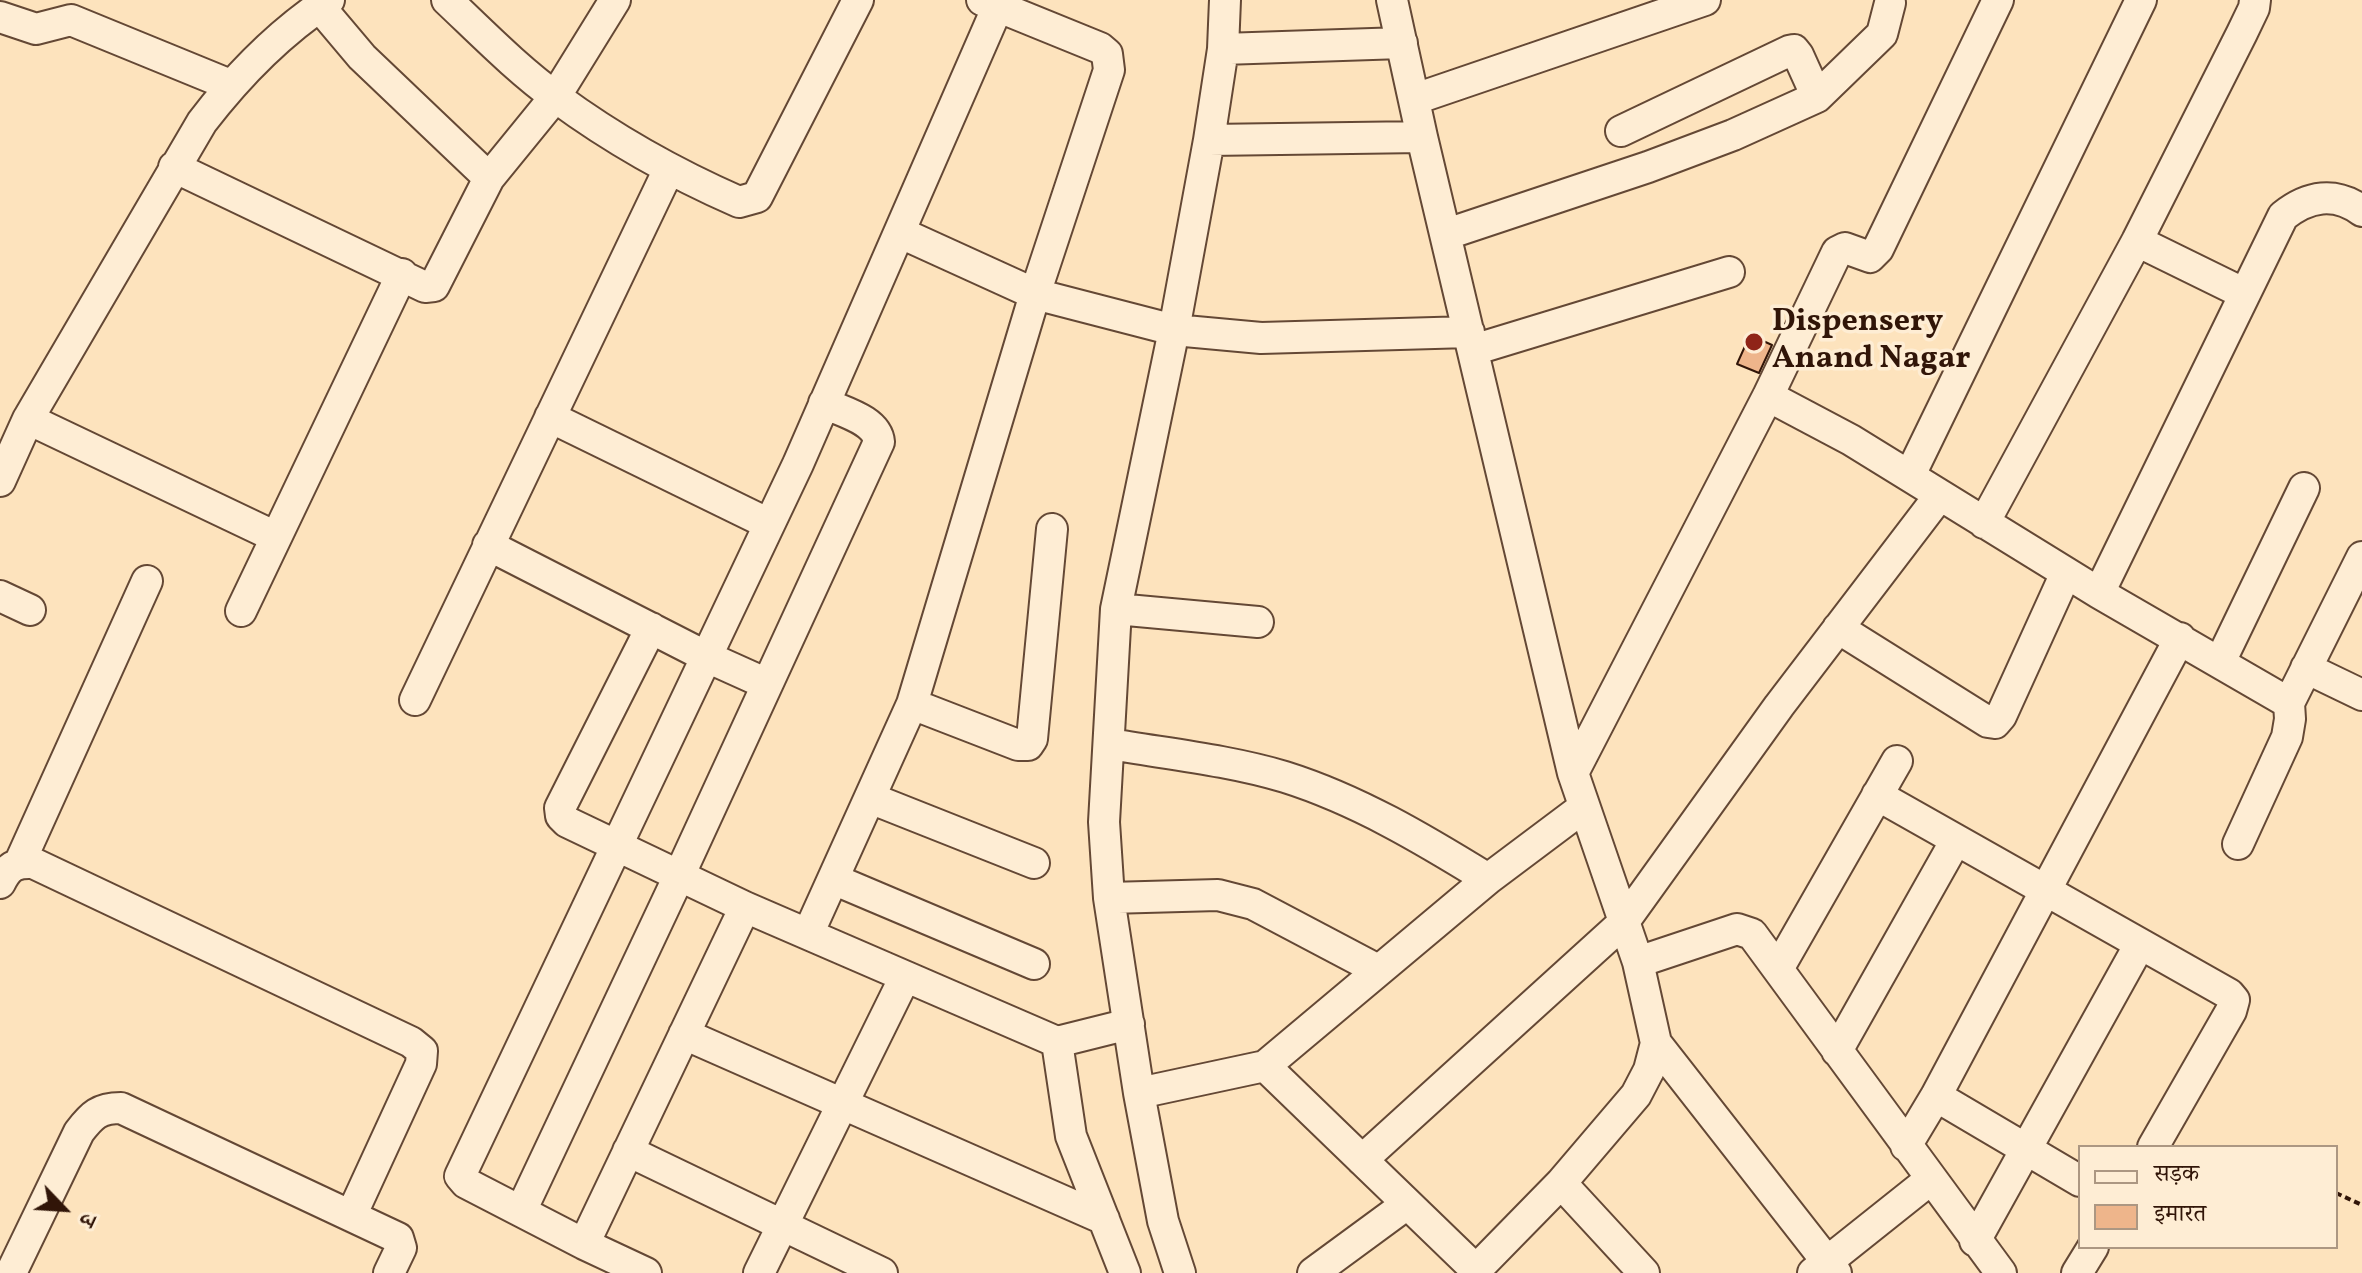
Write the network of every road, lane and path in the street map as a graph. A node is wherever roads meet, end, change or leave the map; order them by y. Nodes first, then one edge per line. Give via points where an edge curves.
1 (447, 0) edge
2 (615, 0) edge
3 (858, 0) edge
4 (1225, 0) edge
5 (1392, 0) edge
6 (1705, 0) edge
7 (1998, 0) edge
8 (2141, 0) edge
9 (2255, 0) edge
10 (324, 3) edge
11 (990, 3) edge
12 (1890, 3) dead end
13 (79, 10) edge
14 (0, 17) edge
15 (1402, 43) junction
16 (1223, 49) junction
17 (230, 85) junction
18 (555, 97) junction
19 (1817, 97) junction
20 (1415, 99) junction
21 (1621, 131) dead end
22 (1422, 137) junction
23 (1209, 140) junction
24 (174, 167) junction
25 (669, 169) junction
26 (489, 178) junction
27 (2362, 211) edge
28 (901, 233) junction
29 (1447, 234) junction
30 (2137, 241) junction
31 (1729, 272) dead end
32 (402, 274) junction
33 (1035, 294) junction
34 (2245, 294) junction
35 (1174, 330) junction
36 (1471, 341) junction
37 (1768, 396) junction
38 (824, 403) junction
39 (550, 417) junction
40 (28, 419) junction
41 (1910, 475) junction
42 (0, 481) edge
43 (2304, 488) dead end
44 (1940, 495) junction
45 (1984, 523) junction
46 (769, 524) junction
47 (1052, 529) dead end
48 (276, 537) junction
49 (488, 545) junction
50 (2360, 567) edge
51 (2066, 573) junction
52 (147, 581) dead end
53 (2099, 593) junction
54 (0, 596) edge
55 (1116, 609) junction
56 (30, 610) dead end
57 (241, 611) dead end
58 (1258, 622) dead end
59 (651, 628) junction
60 (1838, 628) junction
61 (2180, 638) junction
62 (707, 657) junction
63 (2220, 662) junction
64 (2306, 668) junction
65 (767, 684) junction
66 (2362, 695) edge
67 (415, 700) dead end
68 (2289, 703) junction
69 (912, 704) junction
70 (1110, 744) junction
71 (1897, 761) dead end
72 (1573, 773) junction
73 (1877, 795) junction
74 (870, 798) junction
75 (1584, 807) junction
76 (1956, 840) junction
77 (2238, 844) dead end
78 (616, 845) junction
79 (1034, 863) dead end
80 (10, 873) edge
81 (679, 876) junction
82 (833, 879) junction
83 (1488, 879) junction
84 (2047, 890) junction
85 (1109, 898) junction
86 (745, 907) junction
87 (1623, 923) junction
88 (808, 934) junction
89 (2140, 944) junction
90 (1638, 962) junction
91 (1034, 964) dead end
92 (1778, 969) junction
93 (1378, 970) junction
94 (905, 977) junction
95 (1129, 1024) junction
96 (684, 1034) junction
97 (1057, 1042) junction
98 (1656, 1043) junction
99 (1837, 1051) junction
100 (1265, 1066) junction
101 (1139, 1093) junction
102 (1936, 1096) junction
103 (843, 1104) junction
104 (2154, 1145) edge
105 (1906, 1146) junction
106 (2026, 1149) junction
107 (628, 1151) junction
108 (1362, 1160) junction
109 (1931, 1179) junction
110 (2078, 1180) edge
111 (1561, 1183) junction
112 (2338, 1194) edge
113 (1407, 1204) junction
114 (2362, 1205) edge
115 (521, 1211) junction
116 (351, 1216) junction
117 (1104, 1219) junction
118 (783, 1225) junction
119 (1975, 1241) junction
120 (584, 1244) junction
121 (2092, 1249) edge
122 (1463, 1268) edge
123 (1826, 1269) edge
124 (11, 1273) edge
125 (389, 1273) edge
126 (646, 1273) edge
127 (759, 1273) edge
128 (882, 1273) edge
129 (1125, 1273) edge
130 (1180, 1273) edge
131 (1313, 1273) edge
132 (1644, 1273) edge
133 (2001, 1273) edge
134 (2077, 1273) edge

1 - 18 street
2 - 18 street
3 - 25 street via 757,197 739,202
4 - 16 street
5 - 15 street
6 - 20 street
7 - 37 street via 1878,249 1870,257 1845,248 1837,252
8 - 41 street
9 - 30 street
10 - 17 street
10 - 26 street via 362,57
11 - 28 street
11 - 33 street via 1100,48 1109,61
12 - 19 street via 1882,34
13 - 14 street via 36,29
13 - 17 street
15 - 16 street
15 - 20 street
16 - 23 street
17 - 24 street
18 - 25 street
18 - 26 street
19 - 21 street via 1794,50
19 - 29 street via 1733,135
20 - 22 street
22 - 23 street
22 - 29 street
23 - 35 street
24 - 32 street
24 - 40 street
25 - 39 street
26 - 32 street via 434,286 425,287
27 - 34 street via 2328,198 2302,201 2283,216
28 - 33 street
28 - 38 street
29 - 36 street
30 - 34 street
30 - 45 street
31 - 36 street
32 - 48 street
33 - 35 street
33 - 69 street
34 - 53 street
35 - 36 street via 1261,338
35 - 55 street
36 - 72 street
37 - 41 street
37 - 72 street
38 - 46 street
38 - 65 street via 871,425 879,442
39 - 46 street
39 - 49 street
40 - 42 street
40 - 48 street
41 - 44 street
43 - 63 street
44 - 45 street
44 - 60 street
45 - 51 street
46 - 62 street
47 - 69 street via 1028,745
48 - 57 street
49 - 59 street
49 - 67 street
50 - 64 street
51 - 53 street
51 - 60 street via 1995,723
52 - 80 street
53 - 61 street
54 - 56 street
55 - 58 street
55 - 70 street
59 - 62 street
59 - 78 street via 560,808 567,822
60 - 87 street
61 - 63 street
61 - 84 street
62 - 65 street
62 - 78 street
63 - 68 street
64 - 66 street
64 - 68 street
65 - 81 street
68 - 77 street via 2287,737
69 - 74 street
70 - 83 street via 1286,778 1406,828
70 - 85 street via 1104,822
71 - 73 street
72 - 75 street
73 - 76 street
73 - 92 street
74 - 79 street
74 - 82 street
75 - 83 street
75 - 87 street
76 - 84 street
76 - 99 street
78 - 81 street
78 - 115 street via 460,1176
80 - 116 street via 33,863 422,1051 421,1064
81 - 86 street
81 - 115 street
82 - 88 street
82 - 91 street
83 - 93 street
84 - 89 street
84 - 102 street
85 - 93 street via 1234,898
85 - 95 street
86 - 88 street
86 - 96 street
87 - 90 street
87 - 108 street
88 - 94 street
89 - 104 street via 2234,1000
89 - 106 street
90 - 92 street via 1737,929 1752,934
90 - 98 street
92 - 99 street
93 - 100 street
94 - 97 street
94 - 103 street
95 - 97 street
95 - 101 street
96 - 103 street
96 - 107 street
97 - 117 street via 1071,1136
98 - 111 street via 1636,1095
98 - 123 street
99 - 105 street
100 - 101 street
100 - 108 street
101 - 130 street via 1163,1221
102 - 105 street
102 - 106 street
103 - 117 street
103 - 118 street
105 - 109 street
106 - 110 street
106 - 119 street
107 - 118 street
107 - 120 street
108 - 113 street
109 - 119 street
109 - 123 street
111 - 122 street
111 - 132 street
112 - 114 path
113 - 122 street
113 - 131 street
115 - 120 street
116 - 124 street via 121,1108 104,1108 79,1132
116 - 125 street via 401,1242
117 - 129 street
118 - 127 street
118 - 128 street
119 - 133 street
120 - 126 street
121 - 134 street

